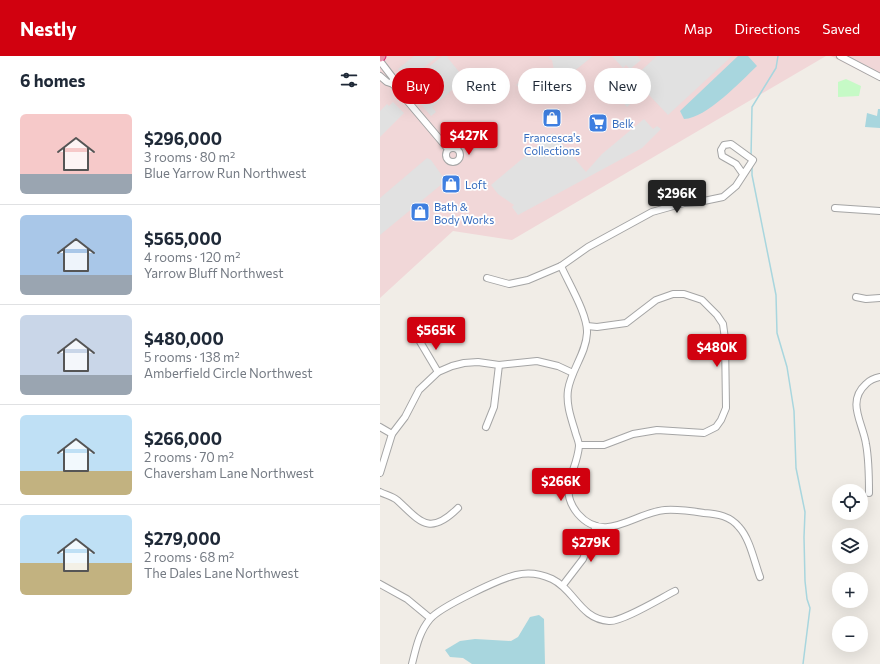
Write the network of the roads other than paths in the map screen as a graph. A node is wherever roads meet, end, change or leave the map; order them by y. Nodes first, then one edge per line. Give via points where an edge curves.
1 (844, 57) edge
2 (380, 61) edge
3 (380, 76) edge
4 (880, 77) edge
5 (392, 78) edge
6 (392, 84) edge
7 (410, 104) edge
8 (448, 149) dead end
9 (743, 174) junction
10 (835, 208) dead end
11 (880, 211) edge
12 (561, 266) junction
13 (487, 278) dead end
14 (856, 296) dead end
15 (880, 298) edge
16 (587, 326) junction
17 (420, 340) dead end
18 (500, 365) junction
19 (438, 372) junction
20 (573, 373) junction
21 (880, 377) edge
22 (486, 426) dead end
23 (380, 427) edge
24 (392, 434) junction
25 (579, 445) junction
26 (380, 473) edge
27 (380, 492) edge
28 (869, 494) dead end
29 (458, 508) dead end
30 (596, 526) junction
31 (760, 577) dead end
32 (380, 584) edge
33 (563, 585) junction
34 (675, 591) dead end
35 (430, 618) junction
36 (412, 664) edge

1 - 4 street
2 - 5 street
3 - 6 street
7 - 8 street
9 - 9 street via 753,160 731,144 724,145 721,150 722,156 736,164
9 - 12 street via 736,186 723,197 684,203 652,212 588,247
10 - 11 street
12 - 13 street via 519,283 509,284
12 - 16 street
14 - 15 street via 866,299
16 - 20 street via 585,346
16 - 25 street via 626,323 656,300 673,294 684,294 702,300 723,324 726,408 722,420 716,427 704,433 657,430 633,434 604,445
17 - 19 street
18 - 19 street via 464,363
18 - 20 street via 537,361 553,364
18 - 22 street via 494,407
19 - 24 street via 419,390 405,417
20 - 25 street via 568,389 568,406
21 - 28 street via 863,386 856,400 866,443
23 - 24 street
24 - 26 street
25 - 30 street via 569,479 569,497 578,514
27 - 29 street via 391,496 411,515 424,523 443,520
30 - 31 street via 616,527 639,516 665,510 719,514 740,528
30 - 33 street via 583,559
32 - 35 street via 407,599
33 - 34 street via 587,613 611,621
33 - 35 street via 538,575 516,575 453,603
35 - 36 street via 419,637

